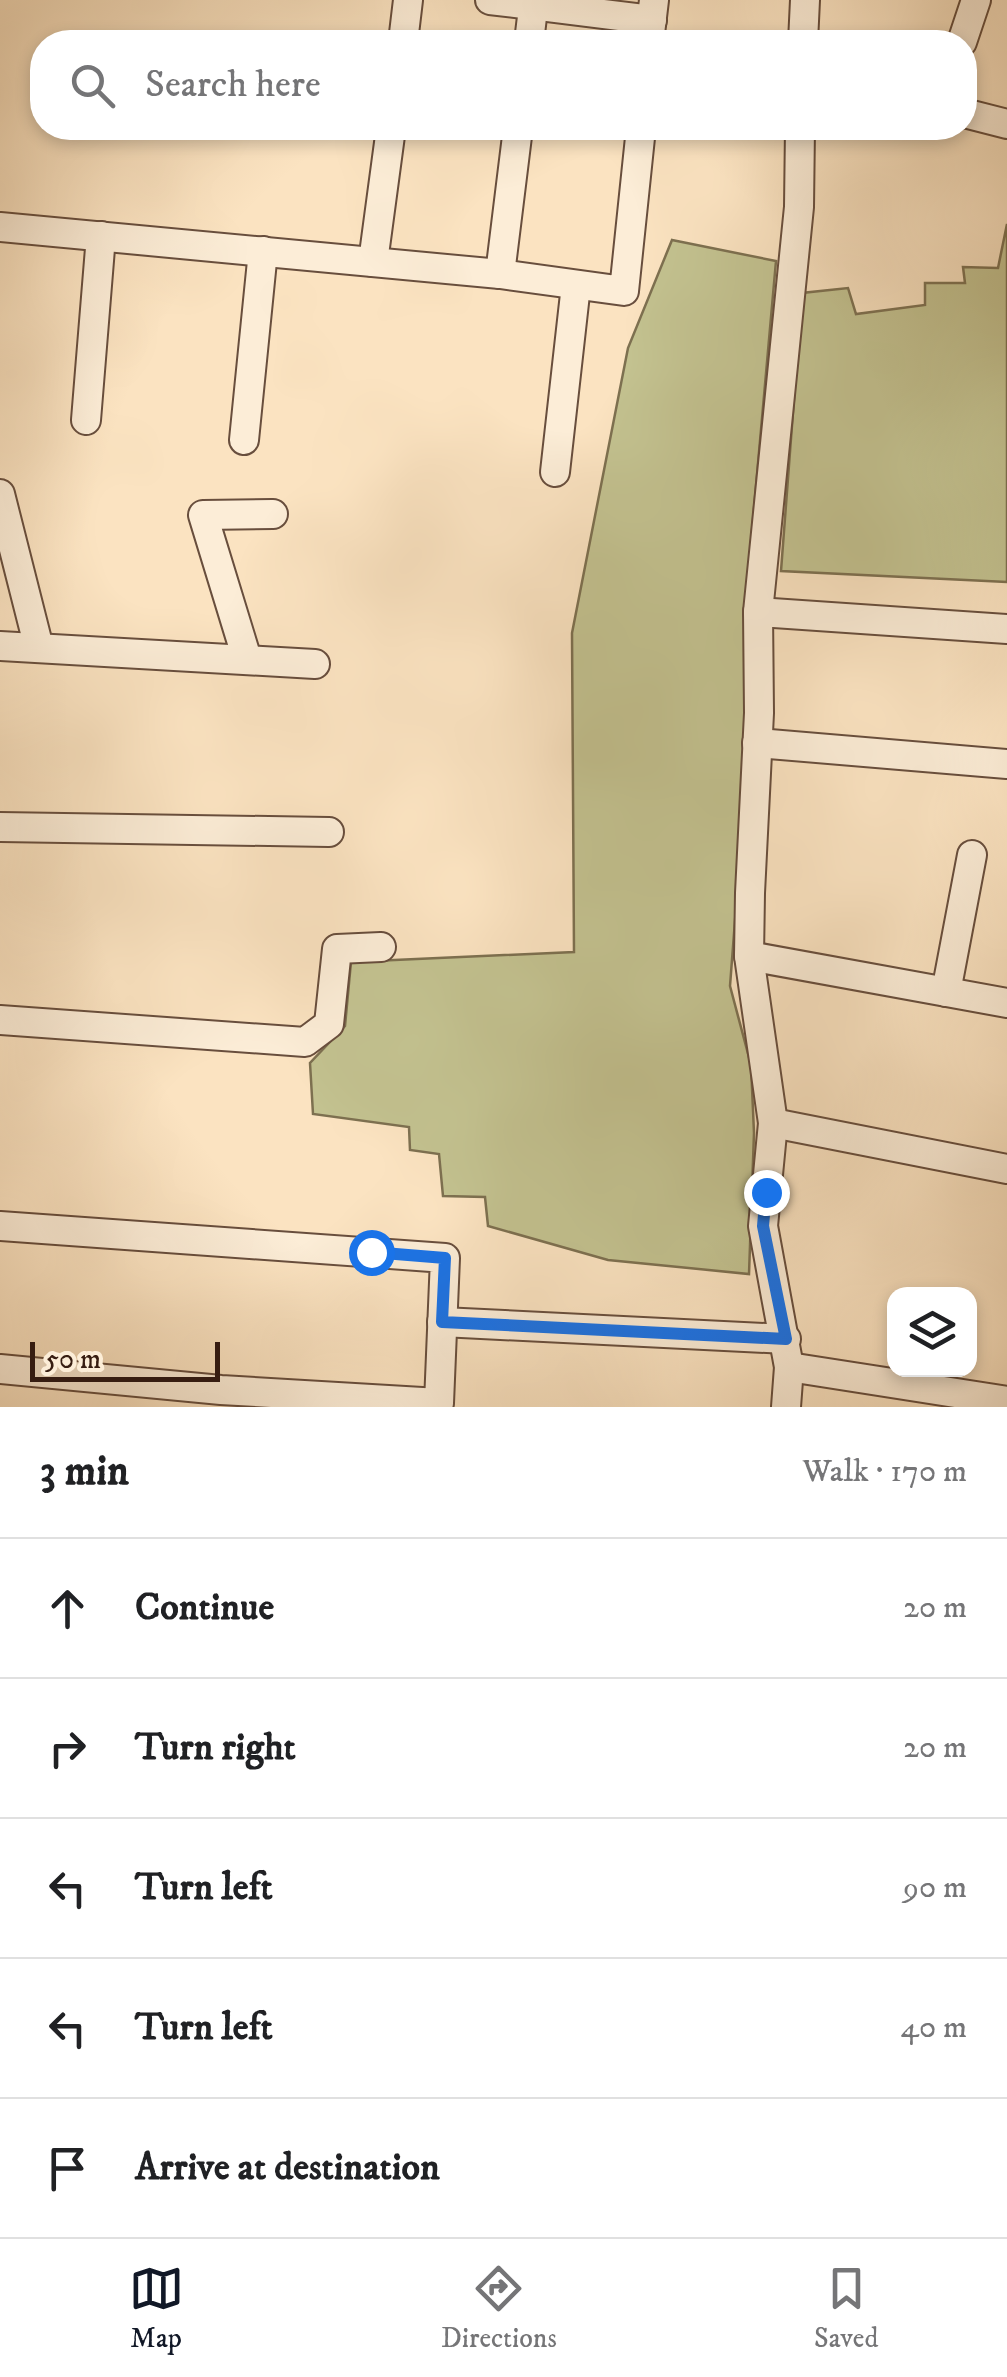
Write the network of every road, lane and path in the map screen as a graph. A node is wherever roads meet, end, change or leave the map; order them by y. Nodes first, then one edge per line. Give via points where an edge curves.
1 (408, 0) edge
2 (490, 0) edge
3 (805, 0) edge
4 (976, 0) edge
5 (534, 3) edge
6 (652, 21) edge
7 (404, 30) edge
8 (531, 30) edge
9 (804, 30) edge
10 (966, 30) edge
11 (977, 116) edge
12 (1007, 124) edge
13 (389, 140) edge
14 (517, 140) edge
15 (640, 140) edge
16 (800, 140) edge
17 (0, 227) edge
18 (101, 236) junction
19 (263, 251) junction
20 (373, 262) junction
21 (500, 274) junction
22 (576, 285) junction
23 (86, 420) dead end
24 (244, 440) dead end
25 (555, 472) dead end
26 (0, 494) edge
27 (273, 514) dead end
28 (758, 612) junction
29 (1007, 629) edge
30 (0, 646) edge
31 (38, 648) junction
32 (248, 659) junction
33 (315, 664) dead end
34 (757, 743) junction
35 (1007, 764) edge
36 (0, 828) edge
37 (330, 832) dead end
38 (972, 855) dead end
39 (381, 947) dead end
40 (750, 956) junction
41 (946, 992) junction
42 (1007, 1003) edge
43 (0, 1020) edge
44 (773, 1123) junction
45 (1007, 1170) edge
46 (0, 1226) edge
47 (442, 1322) junction
48 (786, 1339) junction
49 (789, 1367) junction
50 (0, 1369) edge
51 (1006, 1397) edge
52 (786, 1407) edge

1 - 7 street
2 - 5 street
3 - 9 street
4 - 10 street
5 - 6 street
5 - 8 street
11 - 12 street
13 - 20 street
14 - 21 street
15 - 22 street via 624,291
16 - 28 street via 799,207
17 - 18 street
18 - 19 street
18 - 23 street
19 - 20 street
19 - 24 street
20 - 21 street
21 - 22 street
22 - 25 street
26 - 31 street
27 - 32 street via 203,515
28 - 29 street
28 - 34 street
30 - 31 street
31 - 32 street
32 - 33 street
34 - 35 street
34 - 40 street
36 - 37 street
38 - 41 street
39 - 43 street via 337,949 329,1024 305,1042
40 - 41 street
40 - 44 street
41 - 42 street
44 - 45 street
44 - 48 street via 763,1226
46 - 47 street via 445,1258
47 - 48 street
47 - 50 street via 439,1403
48 - 49 street
49 - 51 street
49 - 52 street

